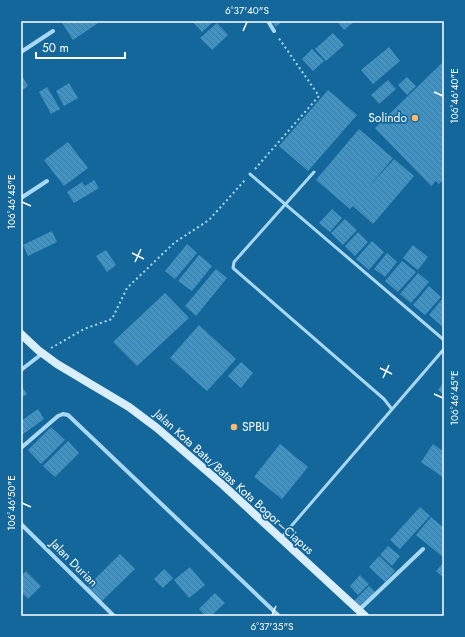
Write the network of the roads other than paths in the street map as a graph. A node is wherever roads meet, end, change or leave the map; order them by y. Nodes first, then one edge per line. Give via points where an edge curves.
1 (268, 21) edge
2 (53, 31) dead end
3 (274, 31) road end
4 (21, 52) edge
5 (314, 172) dead end
6 (250, 174) road end
7 (47, 181) dead end
8 (21, 198) edge
9 (285, 203) junction
10 (21, 334) edge
11 (444, 340) edge
12 (444, 349) edge
13 (43, 353) junction
14 (21, 370) edge
15 (392, 408) junction
16 (21, 448) edge
17 (21, 524) edge
18 (280, 538) junction
19 (423, 549) dead end
20 (362, 613) edge
21 (114, 616) edge
22 (279, 616) edge

1 - 3 street
2 - 4 street
5 - 9 lane
6 - 9 lane
7 - 8 street
9 - 11 lane
9 - 15 lane via 234,262 233,268
10 - 13 main road, Jalan Kota Batu/Batas Kota Bogor–Ciapus
12 - 15 lane
13 - 14 street
13 - 18 main road, Jalan Kota Batu/Batas Kota Bogor–Ciapus via 148,421
15 - 18 lane
16 - 22 street via 58,416 68,415
17 - 21 street, Jalan Durian
18 - 20 main road, Jalan Kota Batu/Batas Kota Bogor–Ciapus
19 - 20 street

